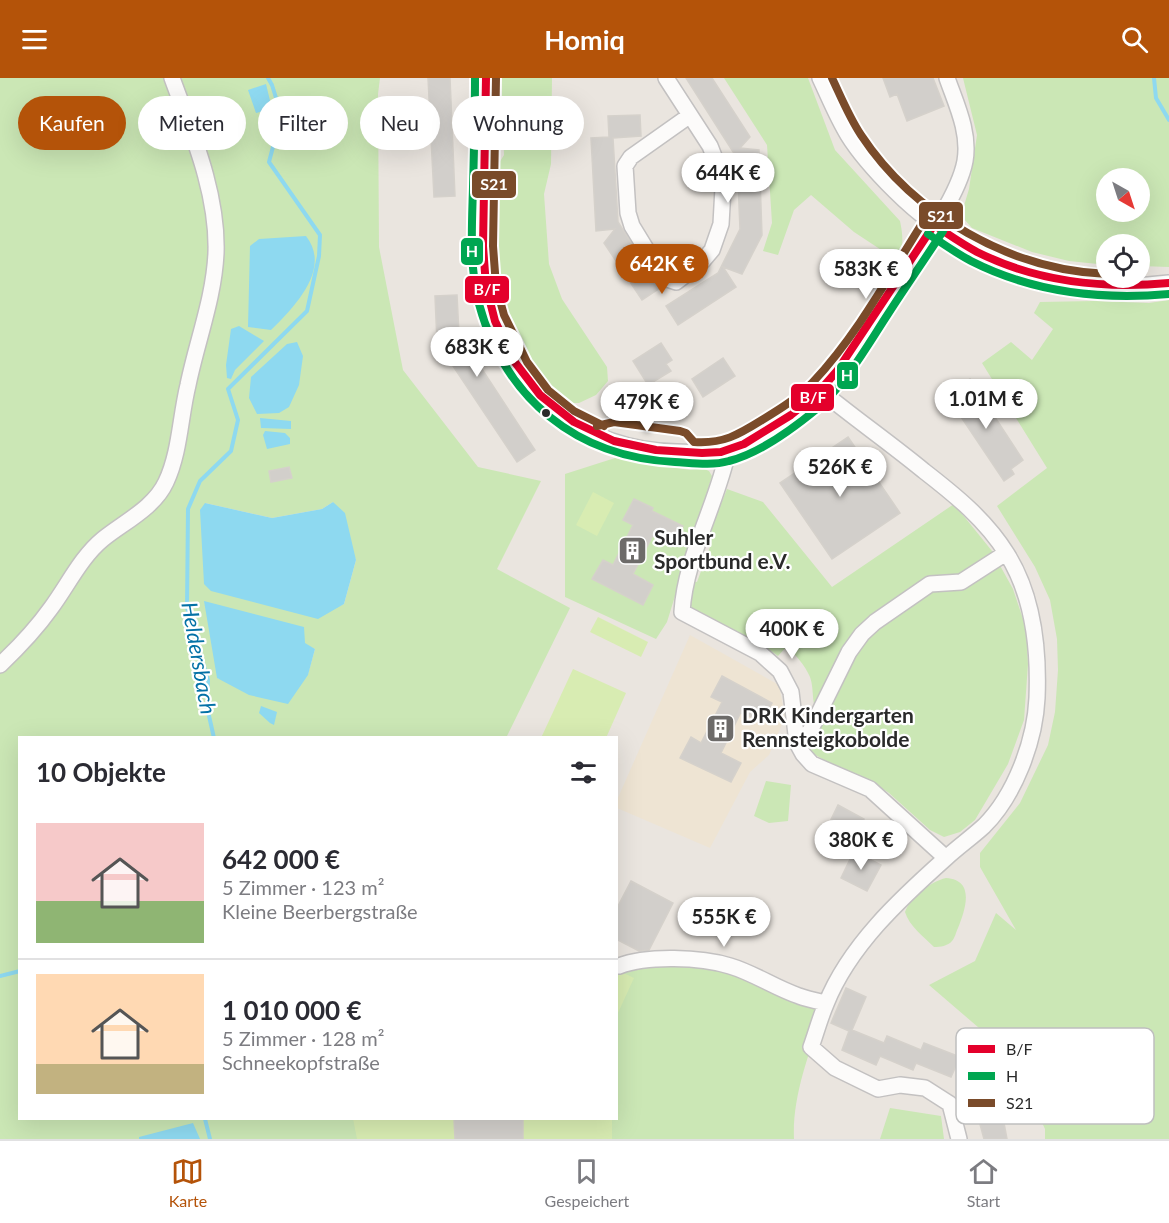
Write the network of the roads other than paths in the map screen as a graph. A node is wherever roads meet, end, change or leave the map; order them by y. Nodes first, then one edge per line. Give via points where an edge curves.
1 (172, 78) edge
2 (486, 78) edge
3 (666, 78) edge
4 (820, 78) edge
5 (947, 78) edge
6 (689, 116) junction
7 (934, 225) junction
8 (1169, 283) edge
9 (820, 390) junction
10 (728, 451) junction
11 (1006, 553) junction
12 (0, 665) edge
13 (797, 743) junction
14 (946, 858) junction
15 (619, 966) dead end
16 (826, 1003) junction
17 (959, 1139) edge

1 - 12 street via 211,197 216,252 176,454 154,501 100,541 30,636
2 - 10 street via 484,270 489,300 517,366 552,408 600,436 650,450 712,454
3 - 6 street
4 - 7 street via 848,136 876,172
5 - 7 street via 963,125 965,160 958,182
6 - 6 street via 631,157 625,166 632,226 662,274 676,282 712,250 723,208 719,169 710,146
7 - 8 street via 976,251 1033,273 1109,286
7 - 9 street via 853,350
9 - 10 street via 753,440
9 - 11 street via 950,491
10 - 13 street via 723,478 683,597 682,612 760,653 780,671 791,692
11 - 13 street via 961,582 930,584 875,622 849,652 810,731
11 - 14 street via 1033,622 1038,668 1030,744 1005,798 985,825
13 - 14 street via 812,764 870,789
14 - 16 street via 872,931 844,969
15 - 16 street via 659,959 707,961 732,966 799,996
16 - 17 street via 811,1047 835,1068 878,1089 900,1085 925,1088 942,1098 950,1104

